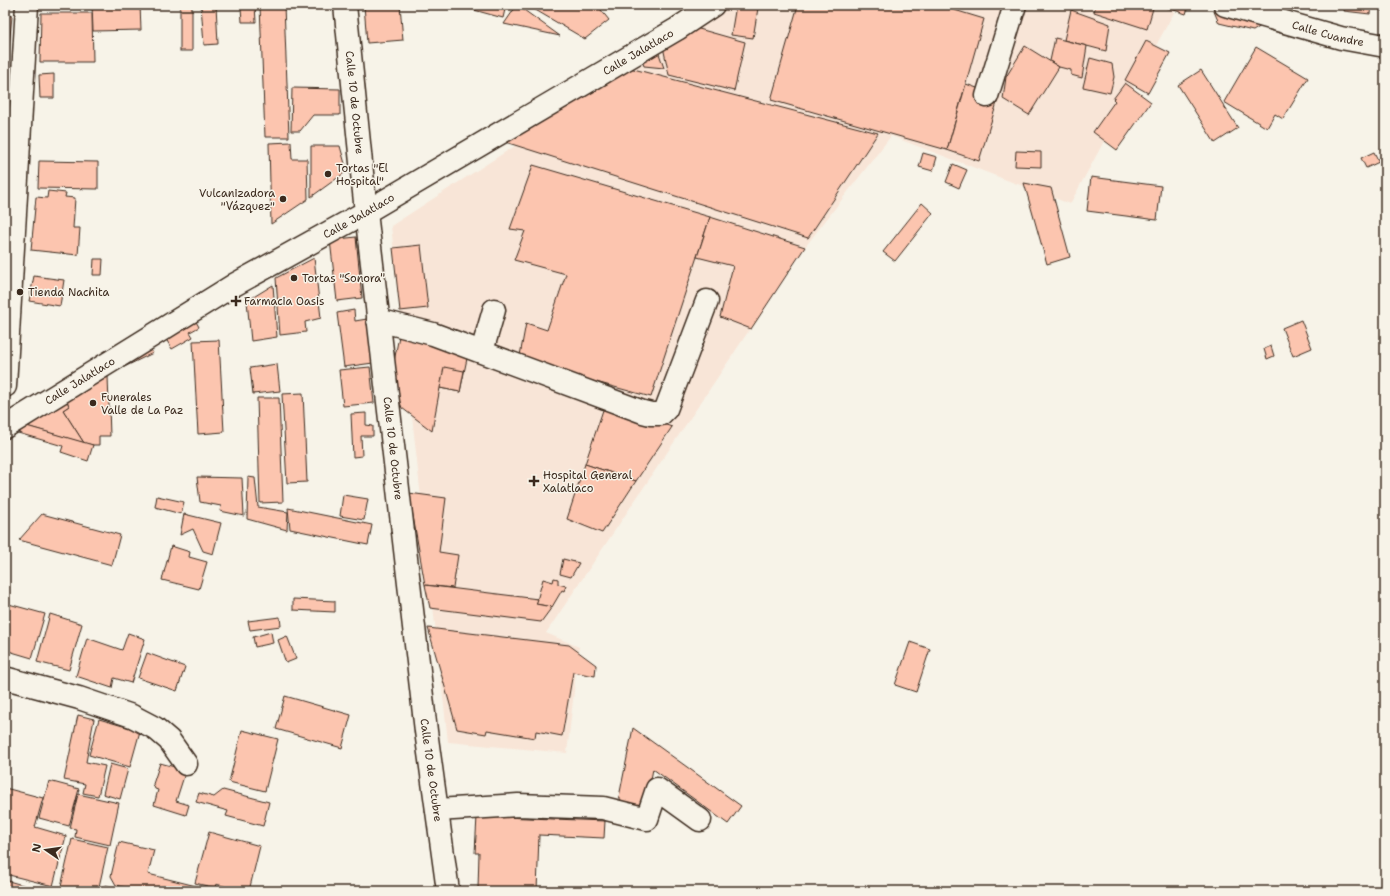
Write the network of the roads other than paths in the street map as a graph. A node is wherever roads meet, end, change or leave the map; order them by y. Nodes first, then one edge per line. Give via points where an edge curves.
1 (27, 5) edge
2 (345, 5) edge
3 (714, 5) edge
4 (1015, 5) edge
5 (1225, 5) edge
6 (1385, 46) edge
7 (987, 96) dead end
8 (366, 212) junction
9 (706, 301) dead end
10 (494, 310) dead end
11 (378, 320) junction
12 (482, 351) junction
13 (5, 386) edge
14 (5, 427) edge
15 (5, 678) edge
16 (186, 764) dead end
17 (436, 810) junction
18 (700, 820) dead end
19 (448, 891) edge

1 - 13 street
2 - 8 street, Calle 10 de Octubre
3 - 8 street, Calle Jalatlaco
4 - 7 street
5 - 6 street, Calle Cuandre via 1341,38
8 - 11 street, Calle 10 de Octubre
8 - 14 street, Calle Jalatlaco via 234,285
9 - 12 street via 666,409 661,414 643,412
10 - 12 street
11 - 12 street via 433,334
11 - 17 street, Calle 10 de Octubre
15 - 16 street via 79,698 132,716 155,728 169,740
17 - 18 street via 526,805 603,808 647,819 657,789
17 - 19 street, Calle 10 de Octubre

